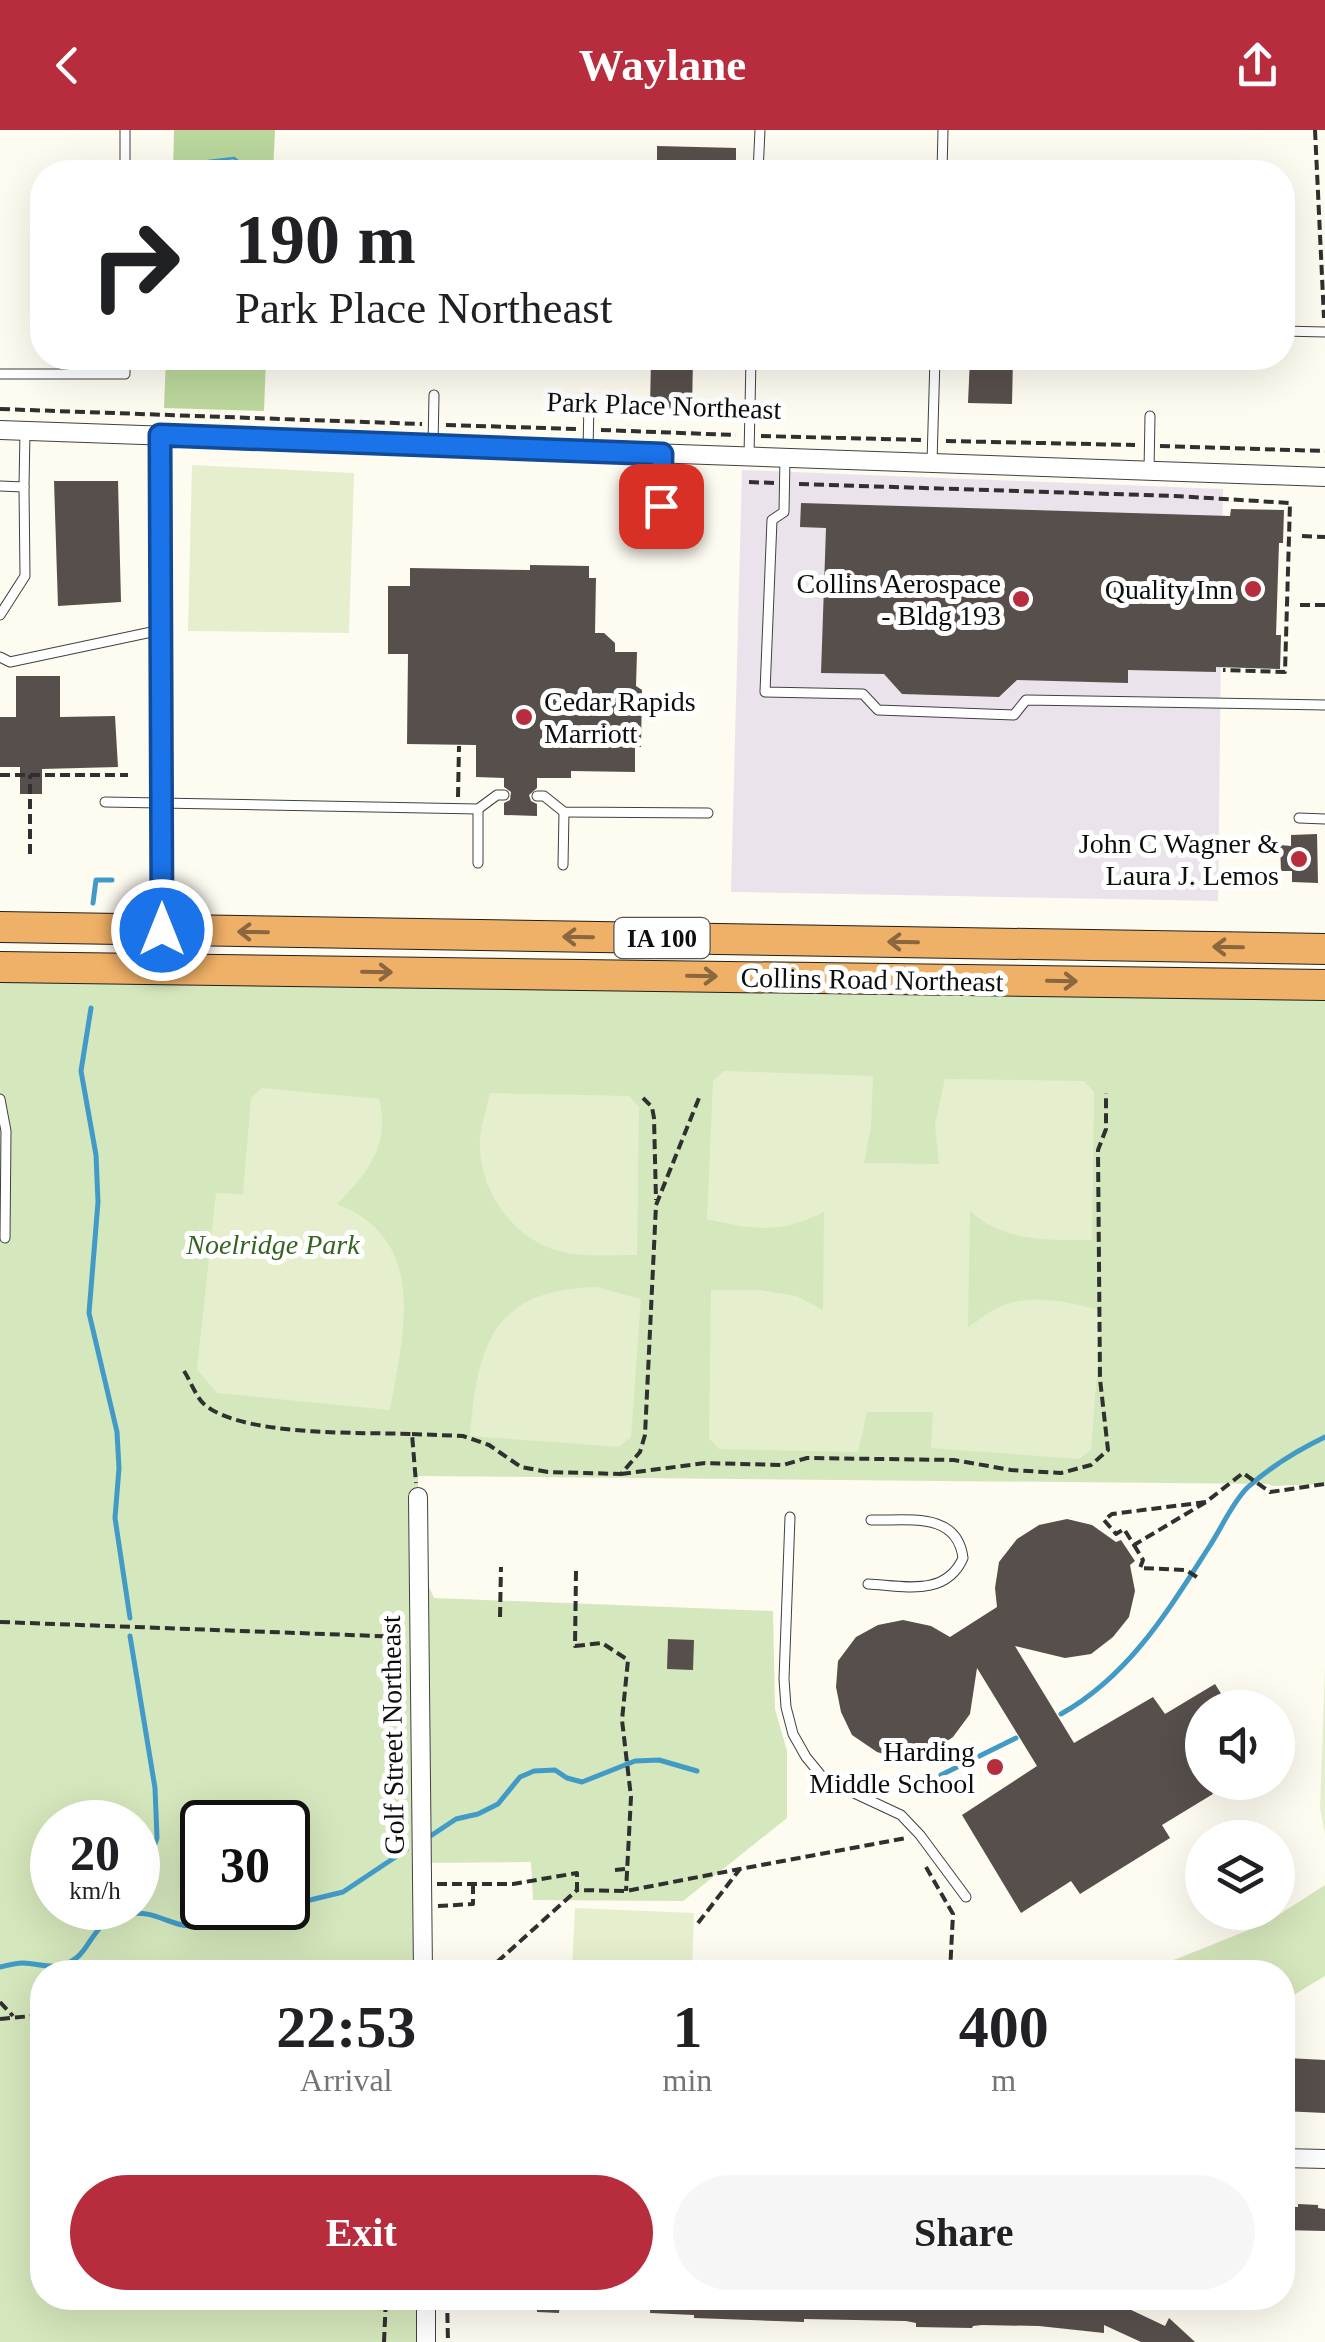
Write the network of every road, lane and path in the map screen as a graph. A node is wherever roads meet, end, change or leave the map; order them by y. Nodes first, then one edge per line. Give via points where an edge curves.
1 (125, 130) edge
2 (760, 130) edge
3 (943, 130) edge
4 (1314, 130) edge
5 (125, 160) edge
6 (759, 160) edge
7 (942, 160) edge
8 (1325, 330) edge
9 (1295, 331) edge
10 (126, 370) edge
11 (751, 370) edge
12 (935, 370) edge
13 (0, 374) edge
14 (434, 395) dead end
15 (589, 400) dead end
16 (0, 409) edge
17 (1150, 416) dead end
18 (434, 424) junction
19 (589, 429) junction
20 (0, 430) edge
21 (26, 431) junction
22 (160, 435) junction
23 (750, 436) junction
24 (932, 440) junction
25 (433, 445) junction
26 (1149, 445) junction
27 (588, 451) junction
28 (1325, 451) edge
29 (662, 454) junction
30 (749, 456) junction
31 (785, 457) junction
32 (932, 462) junction
33 (1149, 470) junction
34 (1325, 477) edge
35 (749, 482) dead end
36 (784, 483) junction
37 (0, 486) edge
38 (24, 487) junction
39 (661, 506) dead end
40 (1302, 536) dead end
41 (1325, 537) edge
42 (1300, 604) dead end
43 (1325, 605) edge
44 (0, 616) edge
45 (161, 630) junction
46 (0, 657) edge
47 (1223, 670) dead end
48 (1325, 705) edge
49 (458, 746) dead end
50 (0, 775) edge
51 (30, 775) junction
52 (128, 775) dead end
53 (504, 795) dead end
54 (537, 796) dead end
55 (104, 802) dead end
56 (162, 802) junction
57 (458, 808) junction
58 (478, 809) junction
59 (564, 812) junction
60 (708, 813) dead end
61 (1299, 818) dead end
62 (1325, 819) edge
63 (30, 854) dead end
64 (478, 863) dead end
65 (562, 865) dead end
66 (0, 927) edge
67 (162, 930) junction
68 (1325, 949) edge
69 (0, 951) edge
70 (0, 967) edge
71 (1325, 985) edge
72 (1106, 1094) dead end
73 (644, 1098) dead end
74 (698, 1098) dead end
75 (0, 1099) edge
76 (656, 1205) junction
77 (5, 1238) dead end
78 (184, 1370) dead end
79 (412, 1434) junction
80 (621, 1474) junction
81 (1325, 1484) edge
82 (418, 1497) joint
83 (1206, 1502) junction
84 (790, 1517) dead end
85 (871, 1520) dead end
86 (1134, 1545) junction
87 (501, 1567) dead end
88 (576, 1571) dead end
89 (1200, 1579) dead end
90 (868, 1584) dead end
91 (500, 1617) dead end
92 (0, 1622) edge
93 (418, 1637) junction
94 (920, 1835) junction
95 (908, 1838) junction
96 (740, 1869) junction
97 (615, 1870) dead end
98 (626, 1870) junction
99 (422, 1884) junction
100 (473, 1884) junction
101 (577, 1890) junction
102 (626, 1891) junction
103 (966, 1898) dead end
104 (422, 1906) junction
105 (698, 1924) dead end
106 (423, 1960) edge
107 (499, 1960) edge
108 (951, 1960) edge
109 (0, 2002) edge
110 (30, 2015) edge
111 (13, 2016) junction
112 (0, 2019) edge
113 (1295, 2159) edge
114 (1325, 2160) edge
115 (385, 2310) edge
116 (426, 2310) edge
117 (447, 2310) edge
118 (384, 2342) edge
119 (426, 2342) edge
120 (448, 2342) edge

1 - 5 lane
2 - 6 lane
3 - 7 lane
4 - 8 path
8 - 9 lane
10 - 13 lane
11 - 23 lane
12 - 24 lane
14 - 18 lane
15 - 19 lane
16 - 18 path, Park Place Northeast
17 - 26 lane
18 - 19 path, Park Place Northeast
18 - 25 lane
19 - 23 path, Park Place Northeast
19 - 27 lane
20 - 21 street, Park Place Northeast
21 - 22 street, Park Place Northeast
21 - 38 lane
22 - 25 street, Park Place Northeast
22 - 45 street
23 - 24 path, Park Place Northeast
23 - 30 lane
24 - 26 path, Park Place Northeast
24 - 32 lane
25 - 27 street, Park Place Northeast
26 - 28 path, Park Place Northeast
26 - 33 lane
27 - 29 street, Park Place Northeast
29 - 30 street, Park Place Northeast
29 - 39 lane
30 - 31 street, Park Place Northeast
31 - 32 street, Park Place Northeast
31 - 36 lane
32 - 33 street, Park Place Northeast
33 - 34 street, Park Place Northeast
35 - 36 path
36 - 47 path via 1290,504 1285,672
36 - 48 lane via 784,512 772,520 765,692 863,694 878,710 1014,715 1026,700
37 - 38 lane
38 - 44 lane via 25,576
40 - 41 path
42 - 43 path
45 - 46 lane via 10,662
45 - 56 street
49 - 57 path
50 - 51 path
51 - 52 path
51 - 63 path
53 - 58 lane
54 - 59 lane
55 - 56 lane
56 - 57 lane
56 - 67 street
57 - 58 lane
58 - 64 lane
59 - 60 lane
59 - 65 lane
61 - 62 lane
66 - 67 highway, Collins Road Northeast / IA 100
68 -> 67 highway, Collins Road Northeast / IA 100
67 - 69 highway, Collins Road Northeast via 145,951
70 -> 71 highway, Collins Road Northeast / IA 100
72 - 80 path via 1106,1130 1098,1150 1100,1379 1108,1450 1091,1465 1061,1474 954,1460 806,1458
73 - 76 path via 654,1118
74 - 76 path
75 - 77 lane
76 - 80 path via 645,1435
78 - 79 path via 203,1404 237,1421
79 - 80 path via 463,1436 521,1467
79 - 82 path
81 - 83 path via 1270,1492 1243,1473
82 - 93 street, Golf Street Northeast
83 - 86 path
83 - 86 path via 1104,1520 1116,1534 1124,1529
84 - 94 lane via 784,1678 793,1734 824,1780 901,1815
85 - 90 lane via 940,1524 961,1542 962,1558 958,1570 936,1585
86 - 89 path via 1140,1568 1186,1570
87 - 91 path
88 - 98 path via 575,1646 602,1643 628,1660 622,1702 631,1797
92 - 93 path
93 - 99 street, Golf Street Northeast
94 - 95 path
94 - 103 lane
95 - 96 path
95 - 108 path via 954,1914
96 - 102 path
96 - 105 path
97 - 98 path
98 - 102 path
99 - 100 path
99 - 104 street, Golf Street Northeast
100 - 101 path via 577,1872
100 - 104 path via 473,1904
101 - 102 path
101 - 107 path
104 - 106 street, Golf Street Northeast
109 - 111 path
110 - 111 path
111 - 112 path
113 - 114 street
115 - 118 path
116 - 119 street
117 - 120 path

